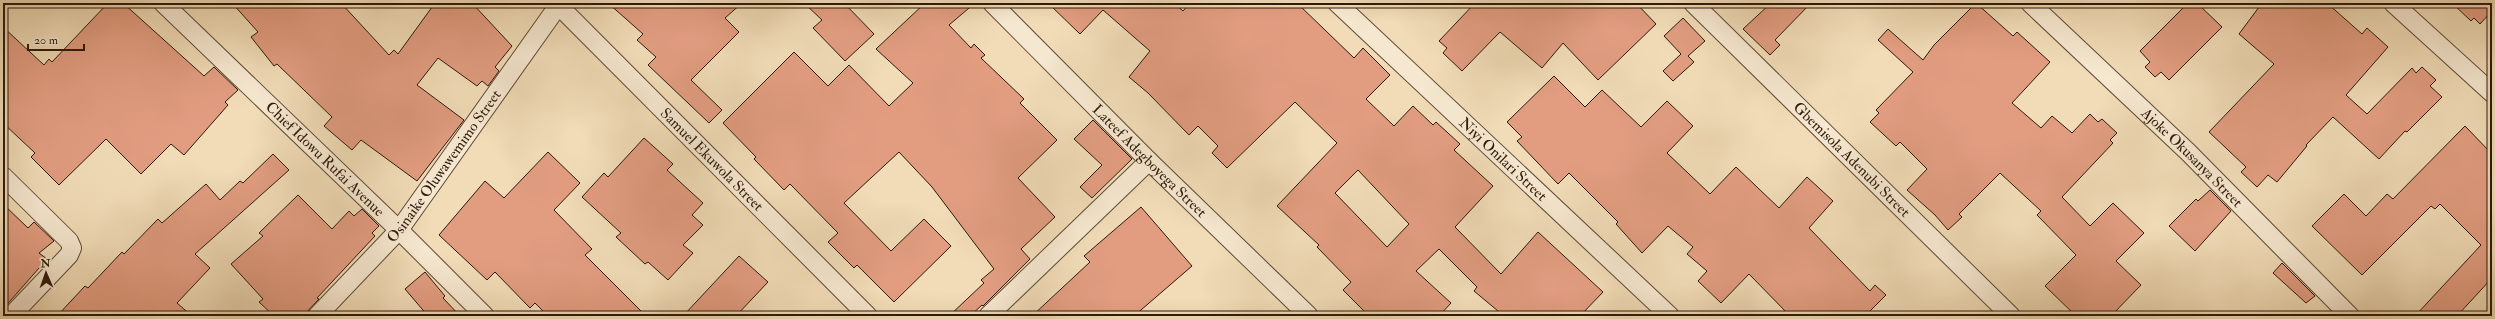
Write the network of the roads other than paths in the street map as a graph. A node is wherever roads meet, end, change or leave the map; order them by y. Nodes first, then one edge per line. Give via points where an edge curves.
1 (163, 3) edge
2 (1337, 3) edge
3 (1693, 3) edge
4 (2030, 3) edge
5 (2393, 3) edge
6 (557, 4) edge
7 (996, 4) edge
8 (2492, 93) edge
9 (1149, 161) junction
10 (3, 176) edge
11 (399, 230) junction
12 (11, 316) edge
13 (318, 316) edge
14 (485, 316) edge
15 (868, 316) edge
16 (988, 316) edge
17 (1309, 316) edge
18 (1670, 316) edge
19 (2011, 316) edge
20 (2350, 316) edge

1 - 11 street, Chief Idowu Rufai Avenue
2 - 18 street, Niyi Onilari Street
3 - 19 street, Gbemisola Adenubi Street
4 - 20 street, Ajoke Okusanya Street via 2188,152
5 - 8 street
6 - 11 street, Osinaike Oluwawemimo Street
6 - 15 street, Samuel Ekuwola Street
7 - 9 street, Lateef Adegboyega Street
9 - 16 street
9 - 17 street, Lateef Adegboyega Street
10 - 12 street via 69,240 72,248 69,255
11 - 13 street, Osinaike Oluwawemimo Street
11 - 14 street, Chief Idowu Rufai Avenue

